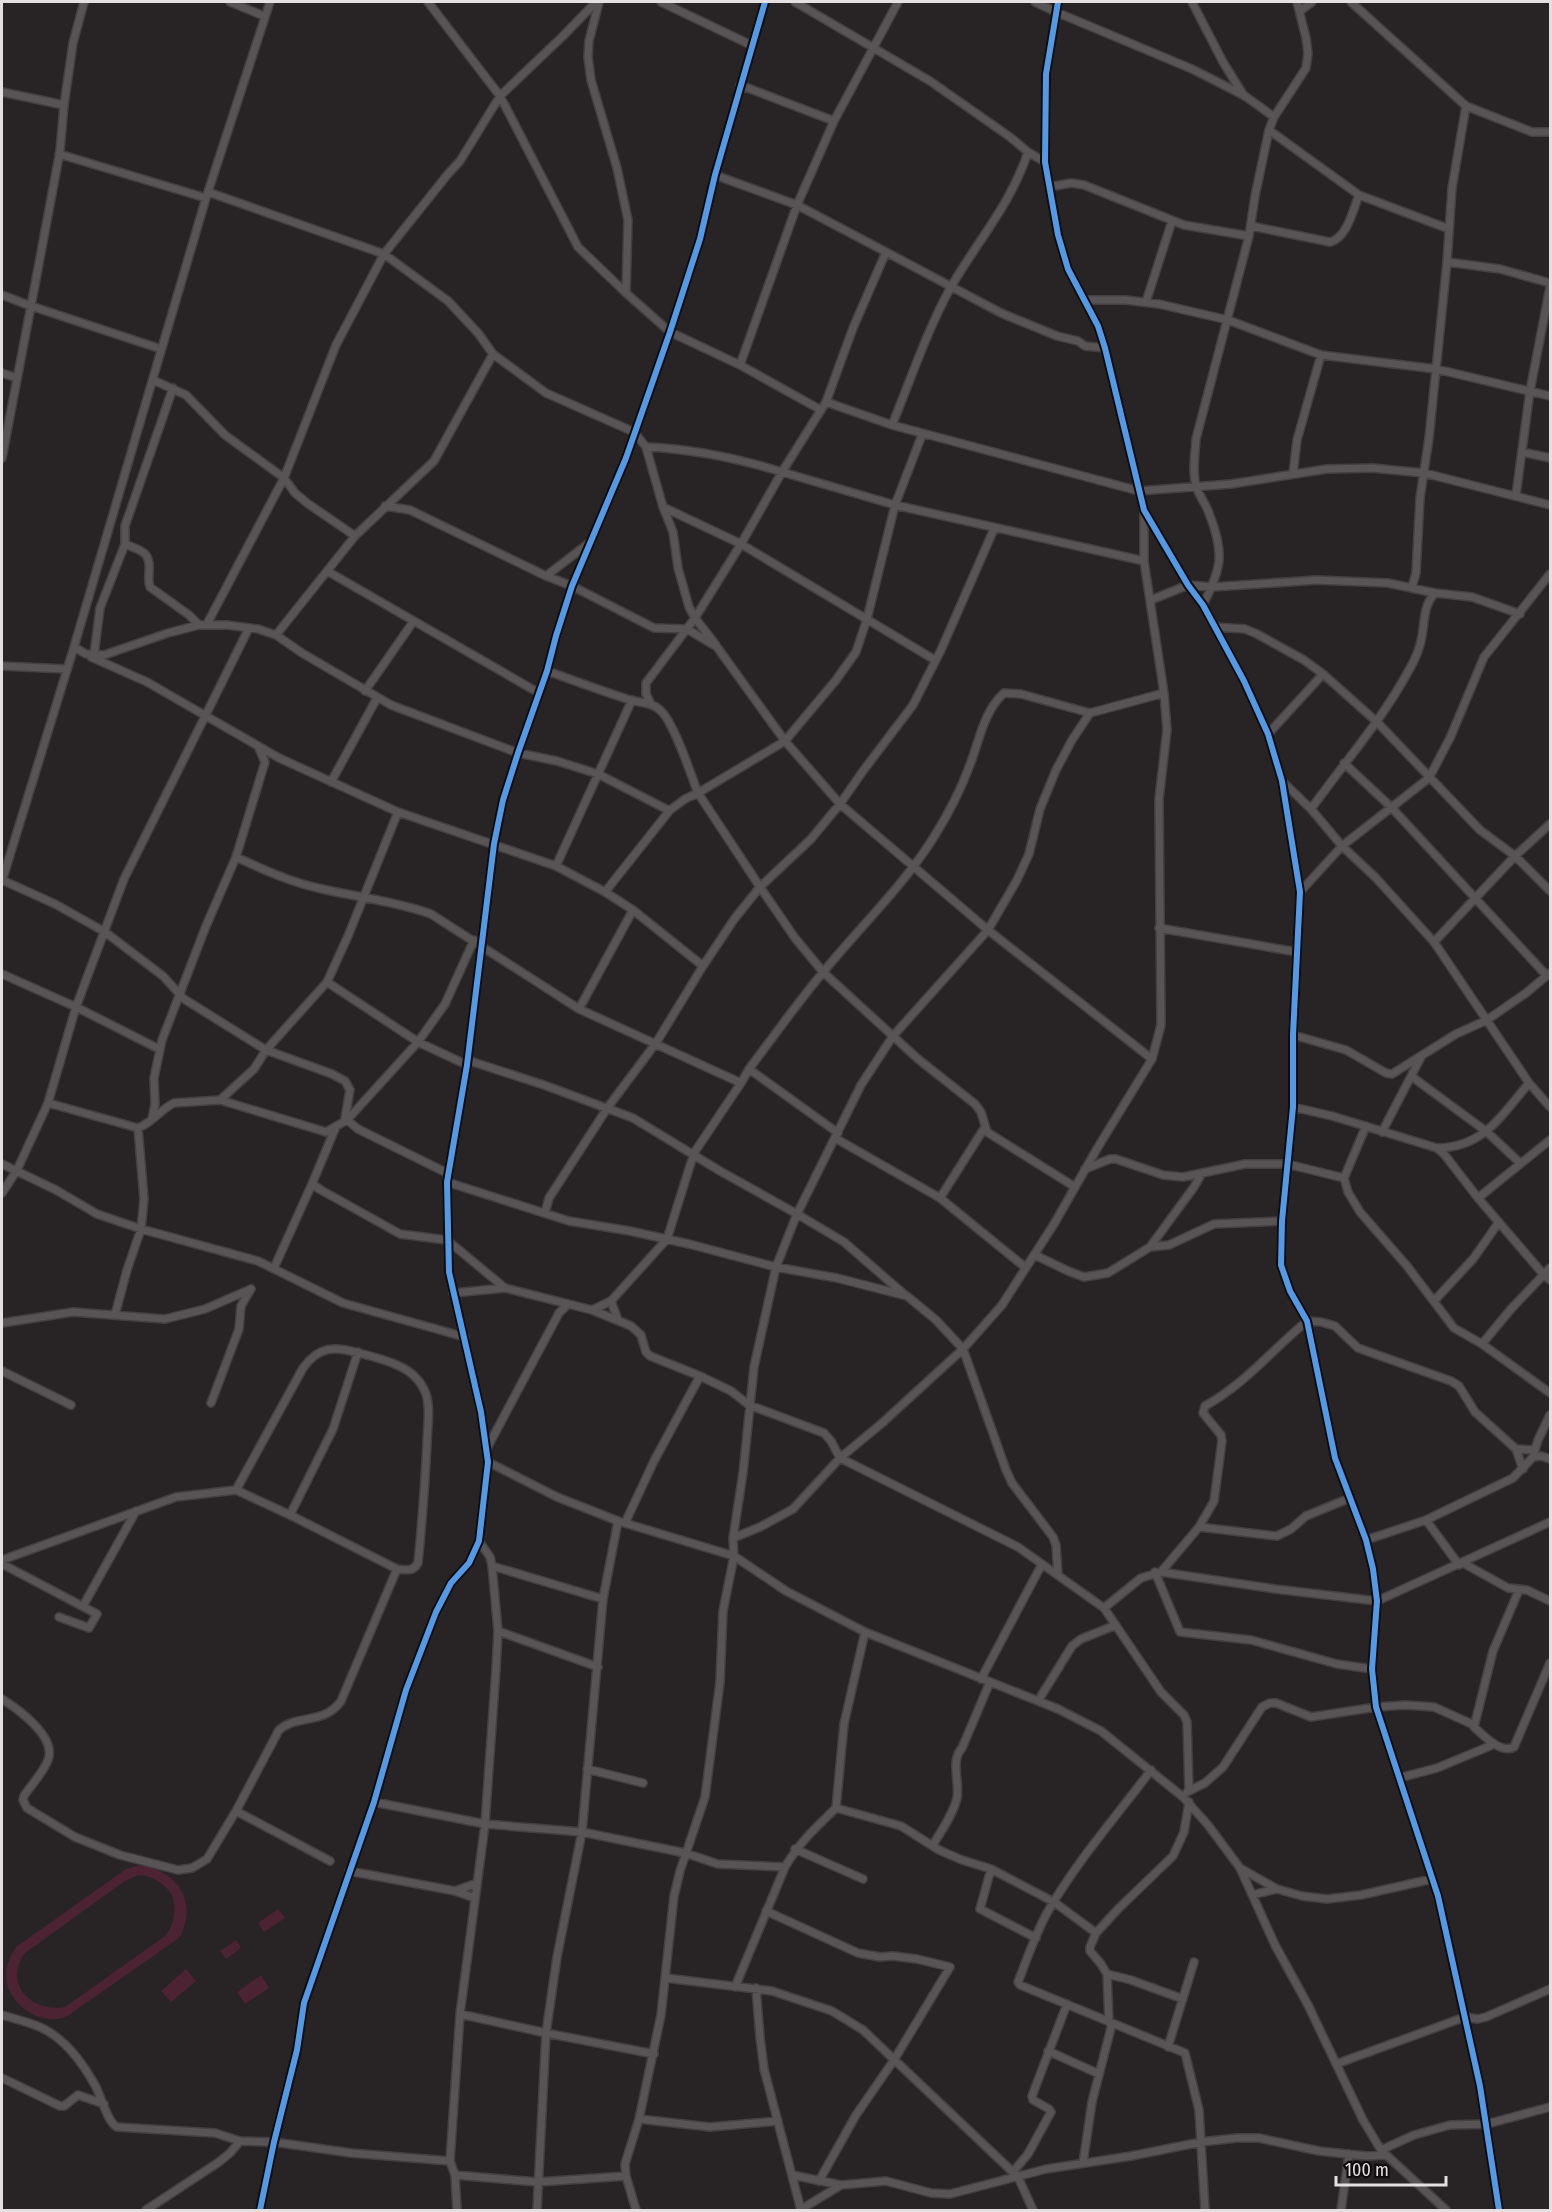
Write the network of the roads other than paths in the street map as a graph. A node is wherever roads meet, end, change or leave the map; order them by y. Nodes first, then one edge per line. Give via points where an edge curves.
1 (84, 2) edge
2 (230, 2) edge
3 (270, 2) edge
4 (428, 2) edge
5 (598, 2) edge
6 (661, 2) edge
7 (765, 2) edge
8 (795, 2) edge
9 (898, 2) edge
10 (1035, 2) edge
11 (1059, 2) edge
12 (1192, 2) edge
13 (1297, 2) edge
14 (1312, 2) edge
15 (1351, 2) edge
16 (1300, 11) junction
17 (1056, 12) junction
18 (264, 16) junction
19 (751, 45) junction
20 (874, 48) junction
21 (740, 86) junction
22 (2, 93) edge
23 (500, 96) junction
24 (1245, 96) junction
25 (63, 105) junction
26 (1466, 106) junction
27 (1274, 117) junction
28 (834, 121) junction
29 (1269, 130) junction
30 (1551, 132) edge
31 (1028, 152) junction
32 (59, 154) junction
33 (1045, 162) junction
34 (715, 175) junction
35 (1049, 187) junction
36 (207, 195) junction
37 (1359, 195) junction
38 (797, 205) junction
39 (1172, 221) junction
40 (1251, 225) junction
41 (1449, 229) junction
42 (1249, 236) junction
43 (885, 252) junction
44 (384, 254) junction
45 (1447, 262) junction
46 (1551, 285) edge
47 (951, 288) junction
48 (626, 293) junction
49 (2, 295) edge
50 (1084, 300) junction
51 (1146, 302) junction
52 (31, 306) junction
53 (1228, 320) junction
54 (670, 332) junction
55 (1105, 348) junction
56 (161, 349) junction
57 (493, 354) junction
58 (1321, 355) junction
59 (740, 365) junction
60 (1436, 369) junction
61 (2, 372) edge
62 (17, 378) junction
63 (153, 380) junction
64 (173, 388) junction
65 (1530, 391) junction
66 (1551, 396) edge
67 (826, 402) junction
68 (821, 410) junction
69 (892, 425) junction
70 (634, 432) junction
71 (922, 435) junction
72 (646, 447) junction
73 (1522, 452) junction
74 (2, 458) edge
75 (1551, 459) edge
76 (782, 472) junction
77 (1424, 473) junction
78 (1293, 474) junction
79 (284, 478) junction
80 (1197, 487) junction
81 (1139, 491) junction
82 (1516, 495) junction
83 (895, 505) junction
84 (1551, 505) edge
85 (385, 506) junction
86 (663, 507) junction
87 (1144, 510) junction
88 (994, 529) junction
89 (355, 536) junction
90 (590, 542) junction
91 (125, 544) junction
92 (741, 544) junction
93 (1144, 561) junction
94 (327, 571) junction
95 (1551, 574) edge
96 (546, 576) junction
97 (1188, 585) junction
98 (572, 586) junction
99 (1212, 587) junction
100 (1412, 587) junction
101 (1435, 593) junction
102 (1151, 600) junction
103 (1203, 605) junction
104 (1520, 614) junction
105 (695, 618) junction
106 (867, 619) junction
107 (412, 622) junction
108 (203, 624) junction
109 (1215, 627) junction
110 (249, 628) junction
111 (687, 629) junction
112 (276, 635) junction
113 (74, 647) junction
114 (717, 647) junction
115 (86, 654) junction
116 (94, 655) junction
117 (935, 660) junction
118 (2, 666) edge
119 (66, 669) junction
120 (547, 671) junction
121 (1323, 674) junction
122 (365, 691) junction
123 (539, 693) junction
124 (1164, 693) junction
125 (377, 698) junction
126 (632, 700) junction
127 (651, 704) junction
128 (1090, 712) junction
129 (204, 716) junction
130 (1377, 722) junction
131 (1268, 734) junction
132 (785, 741) junction
133 (258, 746) junction
134 (518, 753) junction
135 (1344, 763) junction
136 (598, 774) junction
137 (1429, 778) junction
138 (1282, 781) junction
139 (331, 782) junction
140 (698, 793) junction
141 (840, 804) junction
142 (1390, 807) junction
143 (1311, 809) junction
144 (670, 810) junction
145 (398, 812) junction
146 (1551, 824) edge
147 (494, 844) junction
148 (1342, 846) junction
149 (1515, 855) junction
150 (236, 857) junction
151 (556, 866) junction
152 (913, 867) junction
153 (2, 881) edge
154 (760, 887) junction
155 (1551, 891) edge
156 (605, 892) junction
157 (1300, 892) junction
158 (363, 897) junction
159 (1475, 899) junction
160 (633, 910) junction
161 (1159, 928) junction
162 (988, 930) junction
163 (105, 932) junction
164 (474, 940) junction
165 (1434, 942) junction
166 (482, 945) junction
167 (1297, 952) junction
168 (703, 966) junction
169 (823, 972) junction
170 (2, 974) edge
171 (1549, 974) edge
172 (327, 982) junction
173 (179, 994) junction
174 (76, 1007) junction
175 (579, 1009) junction
176 (1487, 1020) junction
177 (1293, 1035) junction
178 (893, 1036) junction
179 (418, 1042) junction
180 (656, 1042) junction
181 (159, 1049) junction
182 (266, 1050) junction
183 (1421, 1056) junction
184 (1152, 1059) junction
185 (467, 1063) junction
186 (749, 1069) junction
187 (1411, 1076) junction
188 (741, 1083) junction
189 (1529, 1083) junction
190 (220, 1100) junction
191 (48, 1103) junction
192 (608, 1107) junction
193 (1293, 1107) junction
194 (1551, 1107) edge
195 (152, 1120) junction
196 (347, 1120) junction
197 (1366, 1126) junction
198 (985, 1127) junction
199 (138, 1128) junction
200 (335, 1129) junction
201 (1383, 1132) junction
202 (1487, 1132) junction
203 (837, 1135) junction
204 (1551, 1140) edge
205 (1437, 1148) junction
206 (694, 1153) junction
207 (1520, 1163) junction
208 (2, 1164) edge
209 (1287, 1164) junction
210 (1085, 1169) junction
211 (17, 1170) junction
212 (447, 1173) junction
213 (1202, 1173) junction
214 (1344, 1178) junction
215 (447, 1182) junction
216 (312, 1184) junction
217 (1075, 1187) junction
218 (2, 1193) edge
219 (940, 1198) junction
220 (1478, 1198) junction
221 (545, 1213) junction
222 (798, 1214) junction
223 (1282, 1221) junction
224 (1498, 1222) junction
225 (141, 1229) junction
226 (667, 1239) junction
227 (447, 1240) junction
228 (1150, 1247) junction
229 (1035, 1255) junction
230 (776, 1267) junction
231 (274, 1268) junction
232 (1026, 1268) junction
233 (1551, 1268) edge
234 (1547, 1278) edge
235 (505, 1288) junction
236 (453, 1293) junction
237 (907, 1296) junction
238 (611, 1301) junction
239 (1434, 1301) junction
240 (568, 1304) junction
241 (592, 1310) junction
242 (116, 1314) junction
243 (618, 1320) junction
244 (1307, 1321) junction
245 (2, 1323) edge
246 (465, 1337) junction
247 (1482, 1344) junction
248 (963, 1349) junction
249 (358, 1352) junction
250 (2, 1371) edge
251 (700, 1376) junction
252 (1551, 1393) edge
253 (211, 1403) dead end
254 (71, 1405) dead end
255 (749, 1405) junction
256 (1551, 1415) edge
257 (1516, 1449) junction
258 (486, 1450) junction
259 (1534, 1453) junction
260 (840, 1458) junction
261 (1551, 1459) edge
262 (488, 1462) junction
263 (1523, 1470) junction
264 (236, 1490) junction
265 (1350, 1498) junction
266 (136, 1511) junction
267 (290, 1515) junction
268 (1426, 1520) junction
269 (622, 1522) junction
270 (1551, 1522) edge
271 (1199, 1527) junction
272 (733, 1538) junction
273 (1366, 1540) junction
274 (479, 1541) junction
275 (734, 1556) junction
276 (2, 1562) edge
277 (1042, 1564) junction
278 (1461, 1564) junction
279 (492, 1566) junction
280 (397, 1569) junction
281 (1158, 1572) junction
282 (1058, 1575) junction
283 (1519, 1590) junction
284 (603, 1599) junction
285 (1377, 1601) junction
286 (1551, 1601) edge
287 (83, 1606) junction
288 (1104, 1608) junction
289 (59, 1617) dead end
290 (1116, 1625) junction
291 (498, 1631) junction
292 (865, 1632) junction
293 (1551, 1663) edge
294 (598, 1667) junction
295 (1372, 1669) junction
296 (981, 1679) junction
297 (990, 1682) junction
298 (2, 1699) edge
299 (1038, 1701) junction
300 (1376, 1707) junction
301 (1474, 1725) junction
302 (1493, 1743) junction
303 (587, 1769) junction
304 (1151, 1770) junction
305 (1399, 1778) junction
306 (643, 1783) dead end
307 (1190, 1790) junction
308 (1186, 1799) junction
309 (374, 1802) junction
310 (837, 1808) junction
311 (236, 1811) junction
312 (485, 1824) junction
313 (582, 1832) junction
314 (933, 1845) junction
315 (795, 1850) junction
316 (685, 1853) junction
317 (330, 1861) dead end
318 (785, 1867) junction
319 (1240, 1868) junction
320 (991, 1869) junction
321 (349, 1871) junction
322 (863, 1879) dead end
323 (1432, 1879) junction
324 (477, 1883) junction
325 (1277, 1889) junction
326 (455, 1891) junction
327 (1252, 1895) junction
328 (475, 1898) junction
329 (1054, 1902) junction
330 (766, 1911) junction
331 (1096, 1933) junction
332 (1036, 1938) junction
333 (1194, 1962) dead end
334 (1107, 1974) junction
335 (666, 1978) junction
336 (735, 1987) junction
337 (756, 1988) junction
338 (1551, 1989) edge
339 (1183, 1999) junction
340 (1067, 2004) junction
341 (2, 2014) edge
342 (460, 2014) junction
343 (1465, 2017) junction
344 (1111, 2023) junction
345 (546, 2033) junction
346 (1168, 2047) junction
347 (1048, 2051) junction
348 (654, 2054) junction
349 (894, 2060) junction
350 (1336, 2064) junction
351 (1099, 2074) junction
352 (2, 2078) edge
353 (104, 2104) junction
354 (1551, 2107) edge
355 (639, 2119) junction
356 (778, 2121) junction
357 (1487, 2124) junction
358 (240, 2141) junction
359 (274, 2142) junction
360 (1201, 2142) junction
361 (1384, 2152) junction
362 (1349, 2154) junction
363 (450, 2161) junction
364 (1083, 2163) junction
365 (455, 2175) junction
366 (792, 2175) junction
367 (1015, 2175) junction
368 (626, 2176) junction
369 (819, 2181) junction
370 (537, 2182) junction
371 (841, 2185) junction
372 (801, 2210) edge
373 (146, 2211) edge
374 (260, 2211) edge
375 (457, 2211) edge
376 (537, 2211) edge
377 (636, 2211) edge
378 (1033, 2211) edge
379 (1205, 2211) edge
380 (1341, 2211) edge
381 (1446, 2211) edge
382 (1499, 2211) edge

1 - 25 street
2 - 18 street
3 - 18 street
4 - 23 street
5 - 23 street
5 - 48 street via 588,57 628,220
6 - 19 street
7 - 19 street
8 - 20 street
9 - 20 street
10 - 17 street
11 - 17 street
12 - 24 street
13 - 16 street
14 - 16 street
15 - 26 street
16 - 27 street via 1308,53 1306,68
17 - 24 street via 1192,69
17 - 33 street via 1046,74
18 - 36 street
19 - 21 street
20 - 28 street
20 - 31 street via 958,100
21 - 28 street
21 - 34 street
22 - 25 street
23 - 44 street via 460,161
23 - 48 street via 573,239
24 - 27 street
25 - 32 street
26 - 30 street via 1532,132
26 - 41 street
27 - 29 street
28 - 38 street
29 - 37 street
29 - 40 street
31 - 33 street
31 - 47 street via 1008,200
32 - 36 street
32 - 52 street
33 - 35 street
34 - 38 street
34 - 54 street via 700,239
35 - 39 street via 1084,185
35 - 50 street via 1068,269
36 - 44 street
36 - 56 street
37 - 40 street via 1346,227 1335,241
37 - 41 street
38 - 43 street
38 - 59 street
39 - 42 street
39 - 51 street
40 - 42 street
41 - 45 street
42 - 53 street
43 - 47 street
43 - 67 street
44 - 57 street via 456,309
44 - 79 street via 336,345
45 - 46 street via 1500,269
45 - 60 street
46 - 65 street
47 - 55 street via 1031,326 1085,346
47 - 69 street
48 - 54 street
49 - 52 street
50 - 51 street
50 - 55 street
51 - 53 street
52 - 56 street
52 - 62 street
53 - 58 street
53 - 80 street via 1196,439
54 - 59 street
54 - 70 street
55 - 81 street
56 - 63 street
57 - 70 street via 546,393
57 - 85 street via 434,461
58 - 60 street
58 - 78 street via 1297,440
59 - 68 street
60 - 65 street
60 - 77 street
61 - 62 street
62 - 74 street
63 - 64 street
63 - 113 street
64 - 79 street via 186,395 225,435
64 - 91 street via 125,526
65 - 66 street
65 - 73 street
67 - 68 street
67 - 69 street
68 - 76 street
69 - 71 street
70 - 72 street
70 - 90 street
71 - 81 street
71 - 83 street
72 - 76 street via 705,452
72 - 86 street
73 - 75 street
73 - 82 street
76 - 83 street
76 - 92 street
77 - 78 street via 1372,468
77 - 82 street
77 - 100 street
78 - 80 street
79 - 89 street via 295,493
79 - 108 street
80 - 81 street
80 - 99 street via 1218,538 1218,572
81 - 87 street
82 - 84 street
83 - 88 street
83 - 106 street
85 - 89 street
85 - 96 street via 410,510
86 - 92 street
86 - 105 street via 673,532 683,591
87 - 93 street
87 - 97 street
88 - 93 street
88 - 117 street
89 - 94 street
90 - 96 street
90 - 98 street
91 - 108 street via 148,556 150,587
91 - 116 street via 100,608
92 - 105 street
92 - 106 street
93 - 102 street
94 - 107 street
94 - 112 street
95 - 104 street
96 - 98 street
97 - 99 street
97 - 102 street
97 - 103 street
98 - 111 street via 654,628
98 - 120 street
99 - 100 street via 1317,580
99 - 103 street
100 - 101 street
101 - 104 street via 1472,597
101 - 130 street via 1427,604 1422,638 1411,667
102 - 124 street
103 - 109 street
104 - 137 street via 1484,657
105 - 111 street
105 - 114 street
106 - 117 street
106 - 132 street via 856,652
107 - 122 street
107 - 123 street
108 - 110 street
108 - 116 street
109 - 121 street via 1257,634
109 - 131 street
110 - 112 street
110 - 129 street
111 - 114 street
111 - 127 street via 646,683
112 - 122 street
113 - 115 street
113 - 119 street
114 - 132 street
115 - 116 street
115 - 129 street via 147,682
117 - 141 street via 913,705
118 - 119 street
119 - 153 street
120 - 123 street
120 - 126 street
121 - 130 street
121 - 131 street
122 - 125 street
123 - 134 street
124 - 128 street
124 - 161 street via 1167,730 1159,799
125 - 134 street
125 - 139 street
126 - 127 street
126 - 136 street
127 - 140 street via 665,715
128 - 152 street via 1004,693 994,702 952,808
128 - 162 street via 1066,750 1040,809 1026,864
129 - 133 street
129 - 163 street via 124,879
130 - 135 street
130 - 137 street
131 - 138 street
132 - 140 street
132 - 141 street
133 - 139 street
133 - 150 street via 265,762
134 - 136 street
134 - 147 street
135 - 142 street
135 - 143 street
136 - 144 street
136 - 151 street
137 - 142 street
137 - 149 street via 1480,830
138 - 143 street
138 - 157 street
139 - 145 street
140 - 144 street
140 - 154 street
141 - 152 street
141 - 154 street via 811,840
142 - 148 street
142 - 159 street
143 - 148 street
144 - 156 street
145 - 147 street
145 - 158 street
146 - 149 street
147 - 151 street
147 - 166 street
148 - 157 street
148 - 165 street
149 - 155 street
149 - 159 street
150 - 158 street via 316,888
150 - 173 street
151 - 156 street
152 - 162 street
152 - 169 street
153 - 163 street
154 - 168 street
154 - 169 street
156 - 160 street
157 - 167 street
158 - 164 street via 431,914
158 - 172 street
159 - 165 street
159 - 171 street
160 - 168 street
160 - 175 street
161 - 167 street
161 - 184 street via 1161,1025
162 - 178 street
162 - 184 street
163 - 173 street via 163,976
163 - 174 street
164 - 166 street
164 - 179 street via 445,1005
165 - 176 street
166 - 175 street
166 - 185 street
167 - 177 street
168 - 180 street
169 - 178 street
169 - 186 street
170 - 174 street
171 - 176 street
172 - 179 street
172 - 182 street
173 - 181 street
173 - 182 street
174 - 181 street
174 - 191 street
175 - 180 street
176 - 183 street
176 - 189 street
177 - 183 street via 1346,1050 1390,1074
177 - 193 street
178 - 198 street via 975,1104
178 - 203 street via 861,1085
179 - 185 street
179 - 196 street
180 - 188 street
180 - 192 street
181 - 195 street
182 - 190 street via 254,1069
182 - 196 street via 345,1081 350,1090
183 - 187 street
184 - 210 street
185 - 192 street
185 - 212 street
186 - 188 street
186 - 203 street
187 - 201 street
187 - 202 street
188 - 206 street
189 - 194 street
189 - 202 street
190 - 195 street via 174,1103
190 - 200 street via 320,1132
191 - 199 street
191 - 211 street
192 - 206 street
192 - 221 street via 549,1198
193 - 197 street
193 - 209 street
195 - 199 street
196 - 200 street
196 - 212 street
197 - 201 street
197 - 214 street
198 - 217 street via 987,1132
198 - 219 street
199 - 225 street via 144,1199
200 - 216 street
201 - 205 street
202 - 205 street via 1461,1146
202 - 207 street
203 - 219 street via 896,1175
203 - 222 street
204 - 207 street
205 - 220 street
206 - 222 street
206 - 226 street
207 - 220 street
208 - 211 street
209 - 213 street via 1245,1164
209 - 214 street
209 - 223 street
210 - 213 street via 1116,1159 1162,1175 1183,1177
210 - 217 street
211 - 218 street
211 - 225 street via 97,1214
212 - 215 street
213 - 228 street
214 - 239 street via 1360,1212
215 - 221 street
215 - 227 street
216 - 227 street via 394,1232
216 - 231 street
217 - 229 street
219 - 232 street
220 - 224 street
221 - 226 street
222 - 230 street
222 - 237 street via 844,1242
223 - 228 street via 1214,1224 1169,1245
223 - 244 street via 1281,1265
224 - 234 street
224 - 239 street via 1473,1259
225 - 231 street
225 - 242 street
226 - 230 street
226 - 238 street
227 - 235 street
227 - 236 street
228 - 229 street via 1108,1273 1096,1276 1068,1271
229 - 232 street
230 - 237 street
230 - 255 street
231 - 246 street via 343,1303
232 - 248 street via 1002,1305
233 - 234 street
234 - 247 street via 1511,1309
235 - 236 street
235 - 240 street
236 - 246 street
237 - 248 street
238 - 241 street
238 - 243 street
239 - 247 street via 1454,1328
240 - 241 street
240 - 258 street
241 - 243 street
242 - 245 street via 73,1312
242 - 253 street via 149,1319 180,1317 251,1289 241,1306 239,1329
243 - 251 street via 641,1335 650,1356
244 - 257 street via 1335,1326 1358,1348 1451,1381 1459,1386 1475,1412
244 - 265 street via 1335,1458
244 - 271 street via 1249,1376 1203,1409 1221,1435 1222,1446 1214,1501
246 - 258 street
247 - 252 street
248 - 260 street
248 - 282 street via 1005,1470 1053,1537
249 - 264 street via 328,1349 308,1361
249 - 267 street via 333,1429
249 - 280 street via 404,1368 415,1376 427,1396 418,1563 410,1571
250 - 254 street
251 - 255 street
251 - 269 street
255 - 260 street via 824,1433
255 - 272 street
256 - 259 street
257 - 259 street
257 - 263 street
258 - 262 street
259 - 261 street
259 - 263 street
260 - 272 street via 793,1509
260 - 277 street via 1018,1547
262 - 269 street via 557,1497
262 - 274 street
263 - 268 street
264 - 266 street via 176,1497
264 - 267 street
265 - 271 street via 1306,1516 1277,1536
265 - 273 street
266 - 276 street
266 - 287 street
267 - 280 street
268 - 273 street
268 - 278 street
269 - 275 street
269 - 284 street
270 - 278 street
271 - 281 street
272 - 275 street
273 - 285 street
274 - 279 street
274 - 309 street via 469,1563 451,1583 422,1646
275 - 292 street via 786,1591
275 - 316 street via 723,1611 720,1682 705,1797
276 - 287 street
277 - 282 street
277 - 296 street
278 - 283 street
278 - 285 street
279 - 284 street
279 - 291 street
280 - 311 street via 341,1701 320,1718 288,1724 279,1731
281 - 285 street
281 - 288 street via 1141,1578
281 - 295 street via 1179,1632 1251,1640 1337,1664
282 - 288 street
283 - 286 street
283 - 301 street via 1493,1651
284 - 294 street
285 - 295 street
287 - 289 street via 97,1614 89,1628
288 - 290 street
290 - 299 street via 1072,1646
290 - 307 street via 1161,1692 1184,1715
291 - 294 street
291 - 312 street
292 - 296 street
292 - 310 street via 844,1724
293 - 302 street via 1514,1747 1503,1749
294 - 303 street
295 - 300 street
296 - 297 street
297 - 299 street
297 - 314 street via 956,1757 954,1808
298 - 311 street via 37,1728 49,1753 48,1761 24,1796 24,1804 75,1838 120,1855 185,1870 207,1859
299 - 304 street via 1101,1731
300 - 301 street via 1434,1707
300 - 305 street
300 - 307 street via 1311,1717 1276,1703 1266,1704 1223,1767
301 - 302 street
302 - 305 street via 1447,1764
303 - 306 street
303 - 313 street
304 - 308 street
304 - 329 street
305 - 323 street
307 - 308 street
308 - 319 street
308 - 331 street via 1184,1832 1173,1856
309 - 312 street
309 - 321 street
310 - 314 street via 901,1826
310 - 315 street
311 - 317 street
312 - 313 street
312 - 324 street
313 - 316 street
313 - 345 street
314 - 320 street
315 - 318 street
315 - 322 street
316 - 318 street via 718,1864
316 - 335 street via 675,1896
318 - 330 street
319 - 325 street
319 - 327 street
320 - 329 street
320 - 332 street via 980,1909
321 - 326 street
321 - 359 street via 304,2003 297,2050
323 - 325 street via 1327,1899
323 - 343 street
324 - 326 street
324 - 328 street
325 - 327 street
326 - 328 street
327 - 350 street
328 - 342 street
329 - 331 street
329 - 332 street
330 - 336 street
330 - 349 street via 858,1953 950,1966
331 - 334 street via 1089,1949
332 - 340 street via 1018,1984
333 - 339 street
334 - 339 street
334 - 344 street
335 - 336 street
335 - 348 street
336 - 337 street
337 - 349 street via 832,2011 864,2030
337 - 356 street via 764,2069
338 - 343 street via 1486,2017
339 - 346 street
340 - 344 street
340 - 347 street
341 - 353 street via 44,2029 65,2046 87,2072
342 - 345 street
342 - 363 street
343 - 350 street
343 - 357 street
344 - 346 street
344 - 351 street
345 - 348 street
345 - 370 street
346 - 360 street via 1186,2055 1199,2110
347 - 351 street
347 - 367 street via 1032,2096 1051,2112
348 - 355 street
349 - 367 street
349 - 369 street via 856,2115
350 - 361 street via 1363,2120
351 - 364 street
352 - 353 street via 60,2106 78,2095
353 - 358 street via 111,2123 117,2127 214,2133
354 - 357 street
355 - 356 street via 710,2127
355 - 368 street via 627,2155
356 - 366 street
357 - 361 street via 1432,2130
357 - 382 street
358 - 359 street
358 - 373 street via 219,2162
359 - 363 street
359 - 374 street
360 - 362 street via 1259,2138
360 - 364 street
360 - 379 street
361 - 362 street via 1371,2157
361 - 381 street
362 - 380 street
363 - 365 street
364 - 367 street
365 - 370 street
365 - 375 street
366 - 369 street
366 - 372 street
367 - 371 street via 951,2194 886,2181
367 - 378 street
368 - 370 street
368 - 377 street
369 - 371 street
370 - 376 street
371 - 372 street

